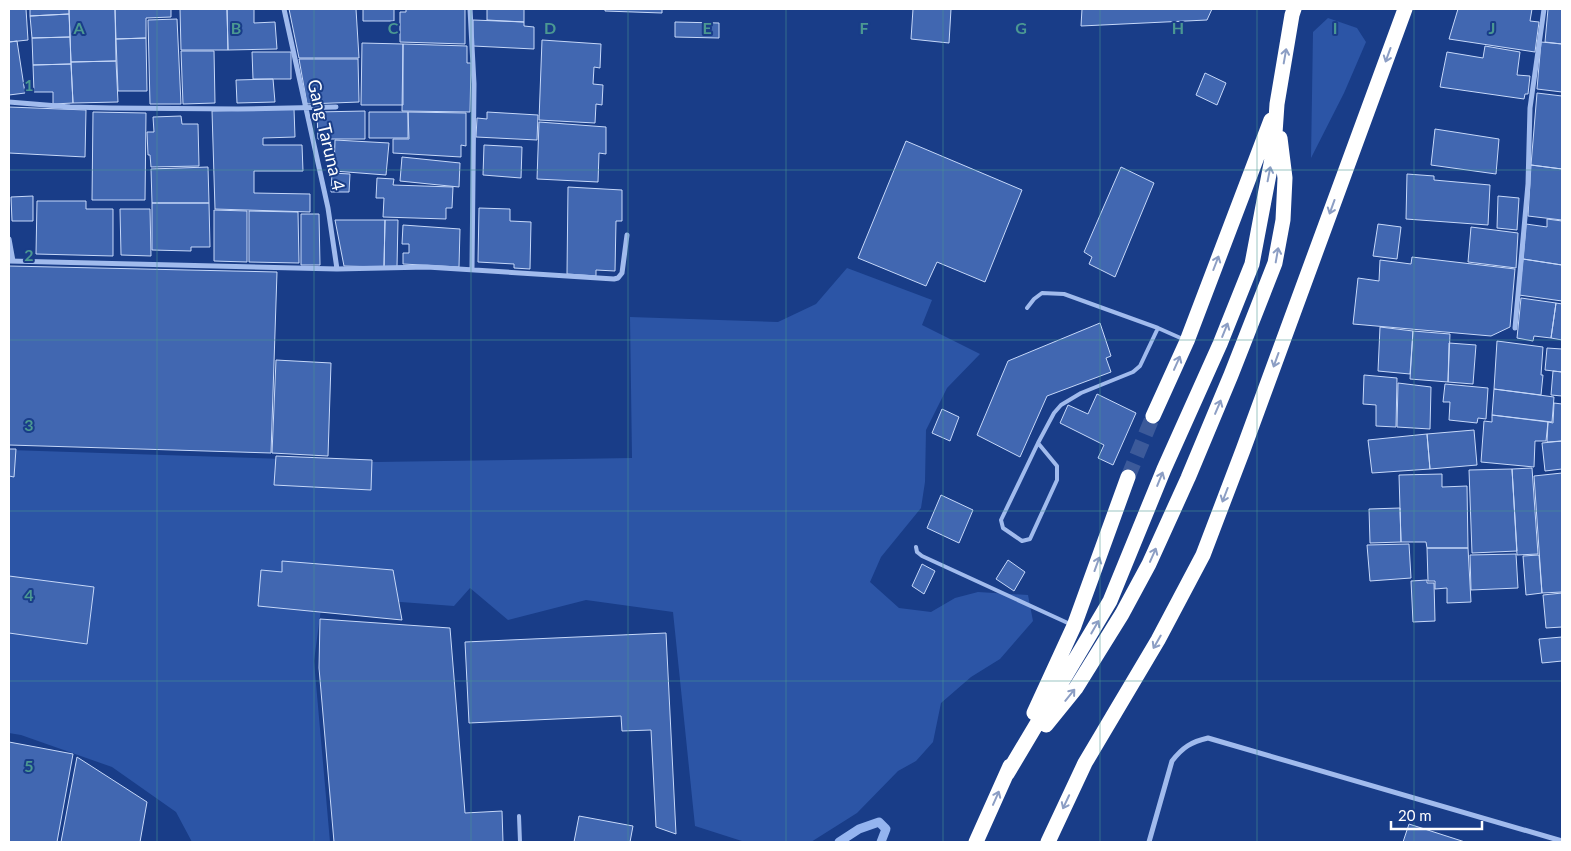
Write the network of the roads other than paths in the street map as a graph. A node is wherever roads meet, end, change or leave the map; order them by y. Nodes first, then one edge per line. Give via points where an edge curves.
1 (284, 9) edge
2 (470, 9) edge
3 (1294, 9) edge
4 (1405, 9) edge
5 (1544, 9) edge
6 (9, 102) edge
7 (1276, 104) junction
8 (306, 107) junction
9 (336, 107) dead end
10 (627, 235) dead end
11 (9, 239) edge
12 (11, 261) edge
13 (337, 269) junction
14 (472, 269) junction
15 (1027, 308) dead end
16 (1158, 328) junction
17 (1516, 328) dead end
18 (1187, 341) junction
19 (1153, 416) tunnel mouth
20 (1038, 443) junction
21 (1128, 477) tunnel mouth
22 (916, 547) dead end
23 (1074, 626) junction
24 (1007, 774) junction
25 (519, 816) dead end
26 (1562, 841) edge
27 (520, 842) edge
28 (976, 842) edge
29 (1048, 842) edge
30 (1149, 842) edge

1 - 8 street, Gang Taruna 4
2 - 14 street via 474,84
7 -> 3 highway
4 -> 29 highway via 1203,555 1158,640 1085,763
5 - 17 street via 1530,108 1528,184
6 - 8 street via 111,108
18 -> 7 highway
24 -> 7 highway via 1110,601 1220,344 1252,264 1274,148
24 -> 7 highway via 1076,688 1122,614 1149,564 1232,375 1275,263 1281,228 1284,178
8 - 9 street
8 - 13 street, Gang Taruna 4 via 328,208
10 - 14 street via 622,273 614,279
11 - 12 street
12 - 13 street
13 - 14 street
15 - 16 lane via 1042,293 1064,294
16 - 18 lane
16 - 20 lane via 1140,366 1062,405
19 -> 18 highway
20 - 20 lane via 1001,520 1003,528 1022,540 1030,539 1057,480 1057,466
23 -> 21 highway
22 - 23 lane via 919,554
23 - 24 highway
28 -> 24 highway
25 - 27 lane
26 - 30 street via 1208,738 1195,741 1172,761

